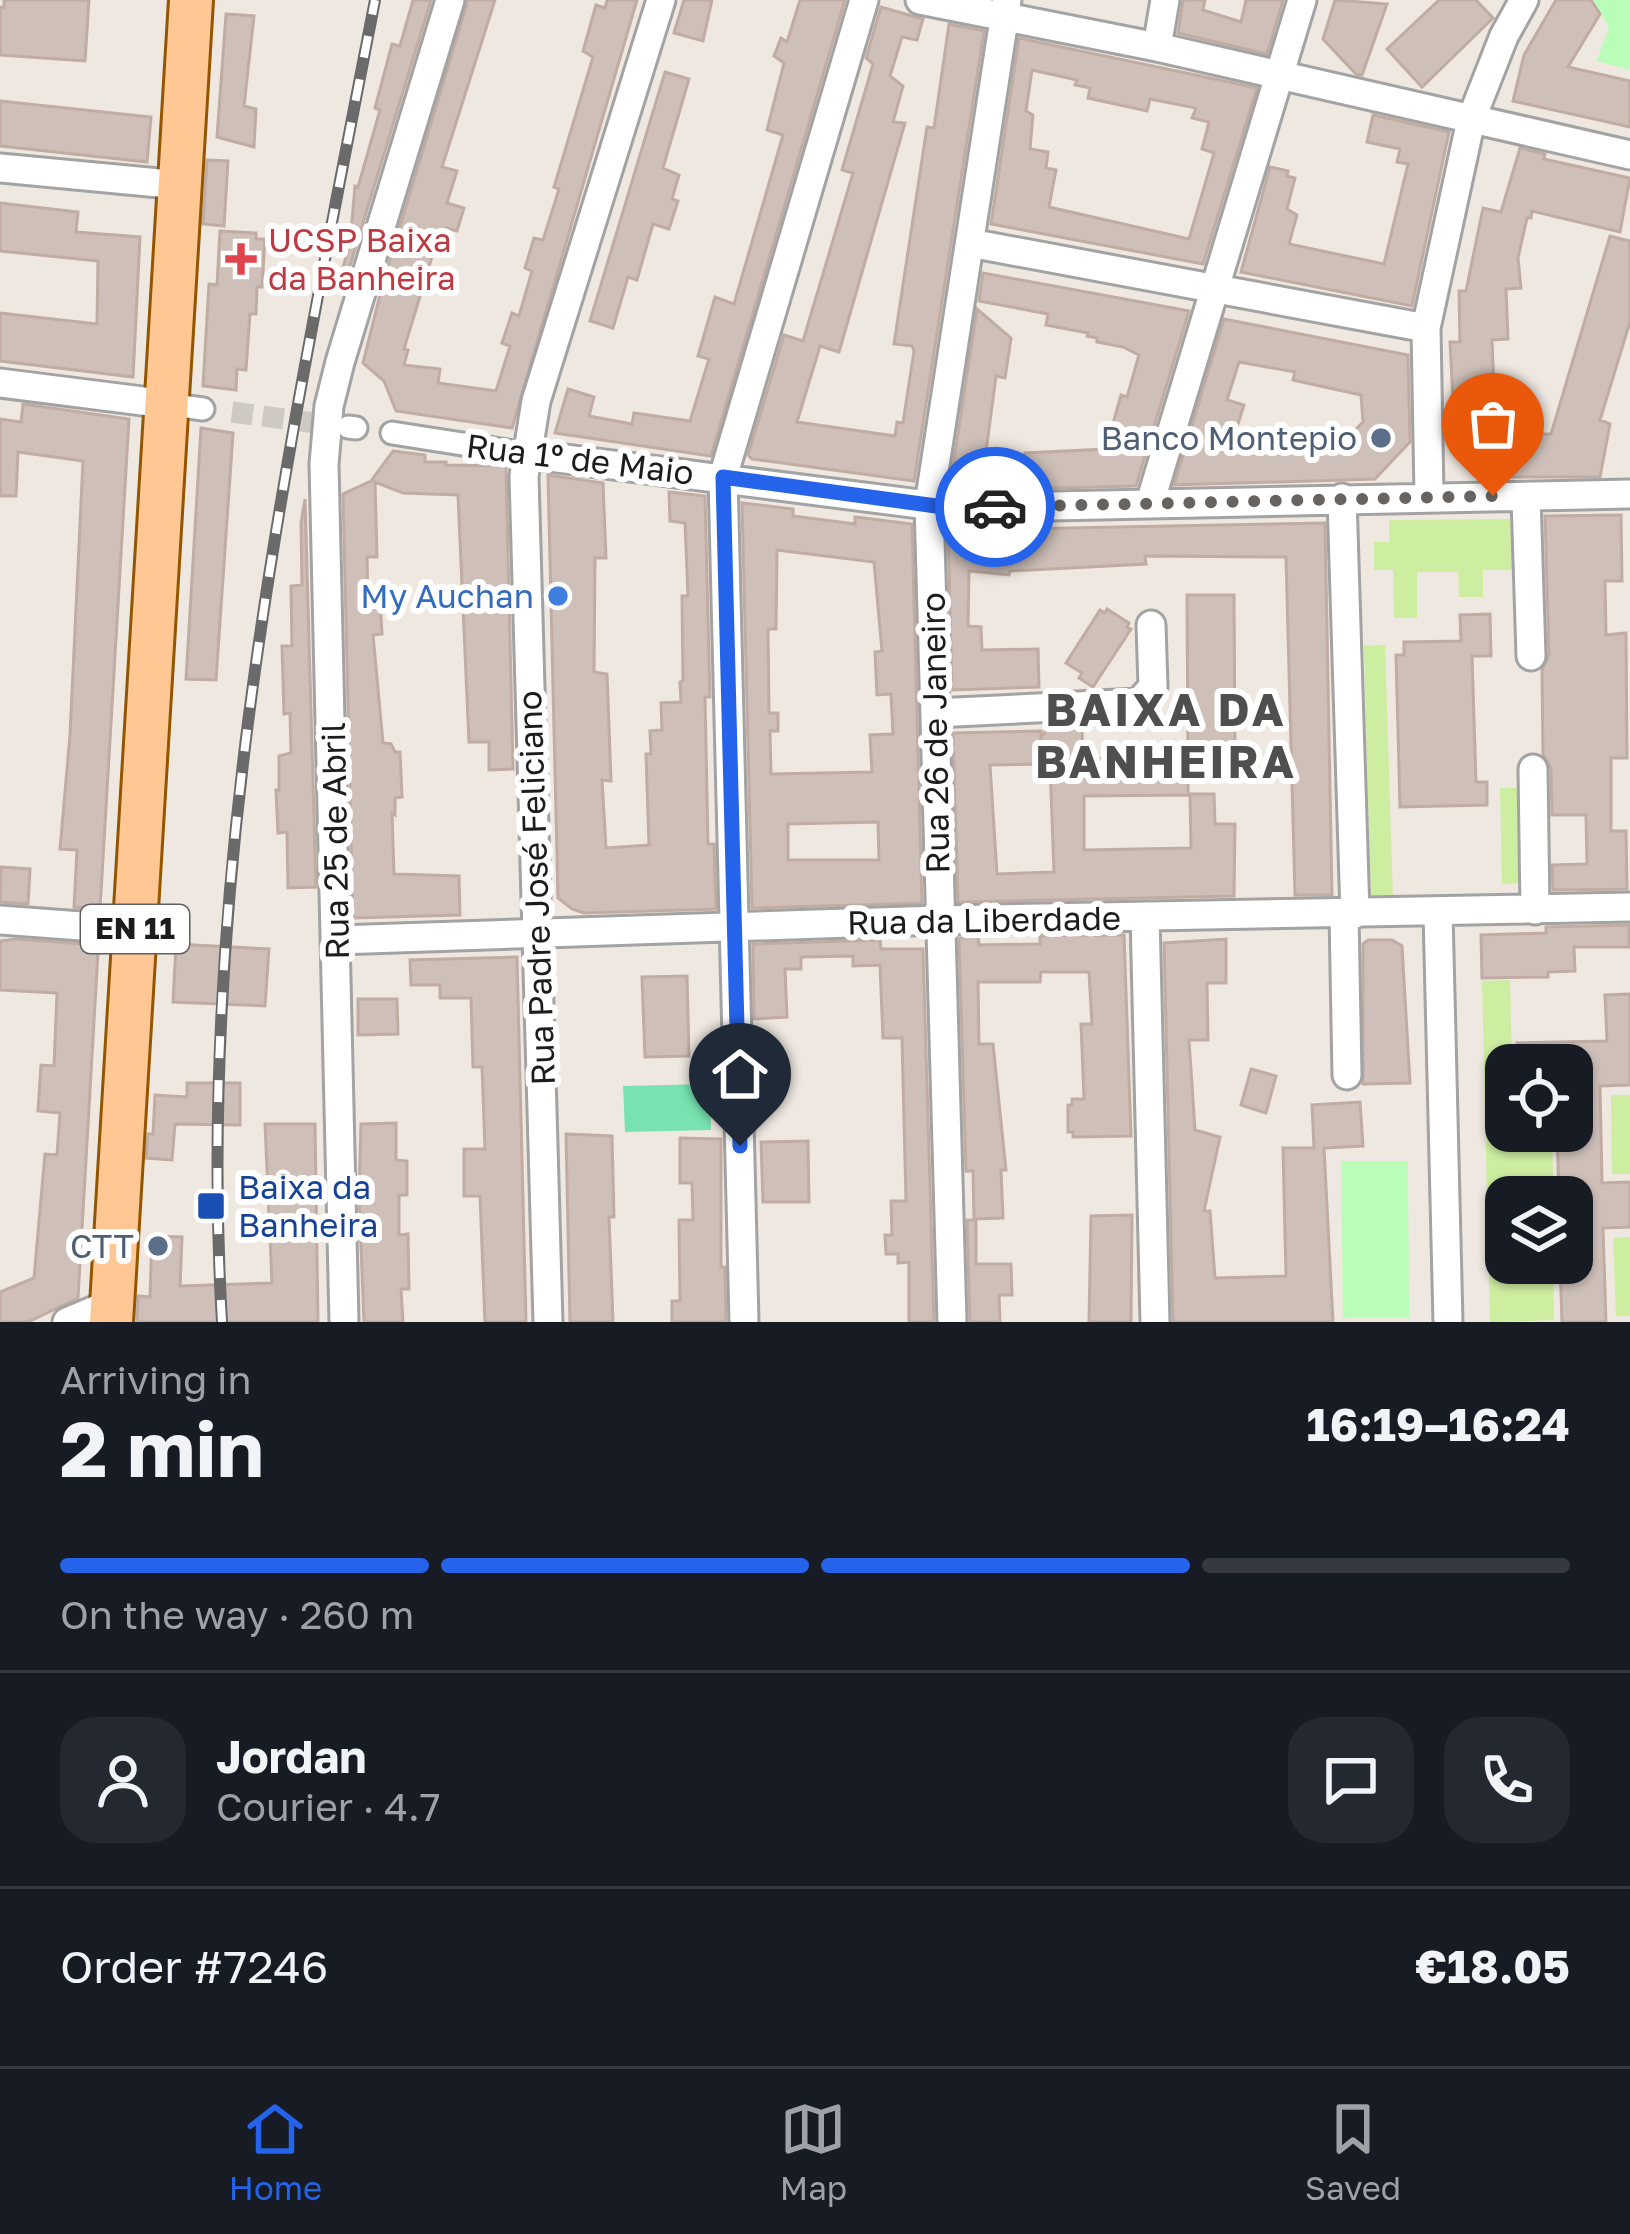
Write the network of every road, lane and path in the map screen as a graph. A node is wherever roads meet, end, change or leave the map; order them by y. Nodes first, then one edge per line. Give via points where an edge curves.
1 (191, 0) edge
2 (450, 0) edge
3 (661, 0) edge
4 (864, 0) edge
5 (920, 0) edge
6 (1165, 0) edge
7 (1302, 0) edge
8 (1524, 0) edge
9 (1005, 9) edge
10 (1157, 47) junction
11 (1279, 77) junction
12 (1471, 120) junction
13 (1630, 155) edge
14 (0, 168) edge
15 (180, 185) junction
16 (970, 243) junction
17 (1213, 288) junction
18 (1426, 328) junction
19 (0, 383) edge
20 (185, 406) junction
21 (392, 434) dead end
22 (526, 454) junction
23 (723, 477) junction
24 (1630, 494) edge
25 (1429, 496) junction
26 (1526, 496) junction
27 (1342, 498) junction
28 (1150, 503) junction
29 (929, 504) junction
30 (1151, 625) dead end
31 (1531, 656) dead end
32 (935, 712) junction
33 (1533, 769) dead end
34 (1630, 907) edge
35 (1535, 910) junction
36 (1350, 914) junction
37 (1438, 914) junction
38 (1145, 916) junction
39 (0, 920) edge
40 (939, 920) junction
41 (737, 927) junction
42 (135, 930) junction
43 (538, 934) junction
44 (337, 940) junction
45 (1347, 1075) dead end
46 (112, 1312) edge
47 (67, 1322) edge
48 (344, 1322) edge
49 (548, 1322) edge
50 (743, 1322) edge
51 (952, 1322) edge
52 (1155, 1322) edge
53 (1448, 1322) edge

1 - 15 main road, EN 11
2 - 44 street, Rua 25 de Abril via 329,406
3 - 22 street, Rua Padre José Feliciano
4 - 23 street
5 - 9 street
6 - 10 street
7 - 11 street
8 - 12 street
9 - 10 street
9 - 16 street, Rua 26 de Janeiro
10 - 11 street
11 - 12 street
11 - 17 street
12 - 13 street
12 - 18 street
14 - 15 street
15 - 20 main road, EN 11
16 - 17 street
16 - 29 street, Rua 26 de Janeiro
17 - 18 street
17 - 28 street
18 - 25 street
19 - 20 street
20 - 42 main road, EN 11
21 - 22 street, Rua 1º de Maio
22 - 23 street, Rua 1º de Maio
22 - 43 street, Rua Padre José Feliciano
23 - 29 street, Rua 1º de Maio
23 - 41 street
24 - 26 street, Rua 1º de Maio
25 - 26 street, Rua 1º de Maio
25 - 27 street, Rua 1º de Maio
26 - 31 street
27 - 28 street, Rua 1º de Maio
27 - 36 street
28 - 29 street, Rua 1º de Maio
29 - 32 street, Rua 26 de Janeiro
30 - 32 street via 1153,687 1145,699
32 - 40 street, Rua 26 de Janeiro
33 - 35 street
34 - 35 street, Rua da Liberdade
35 - 37 street, Rua da Liberdade
36 - 37 street, Rua da Liberdade
36 - 38 street, Rua da Liberdade
36 - 45 street
37 - 53 street
38 - 40 street, Rua da Liberdade
38 - 52 street
39 - 42 street
40 - 41 street, Rua da Liberdade
40 - 51 street, Rua 26 de Janeiro
41 - 43 street, Rua da Liberdade
41 - 50 street
42 - 46 main road, EN 11
43 - 44 street, Rua da Liberdade
43 - 49 street, Rua Padre José Feliciano
44 - 48 street, Rua 25 de Abril
46 - 47 street

